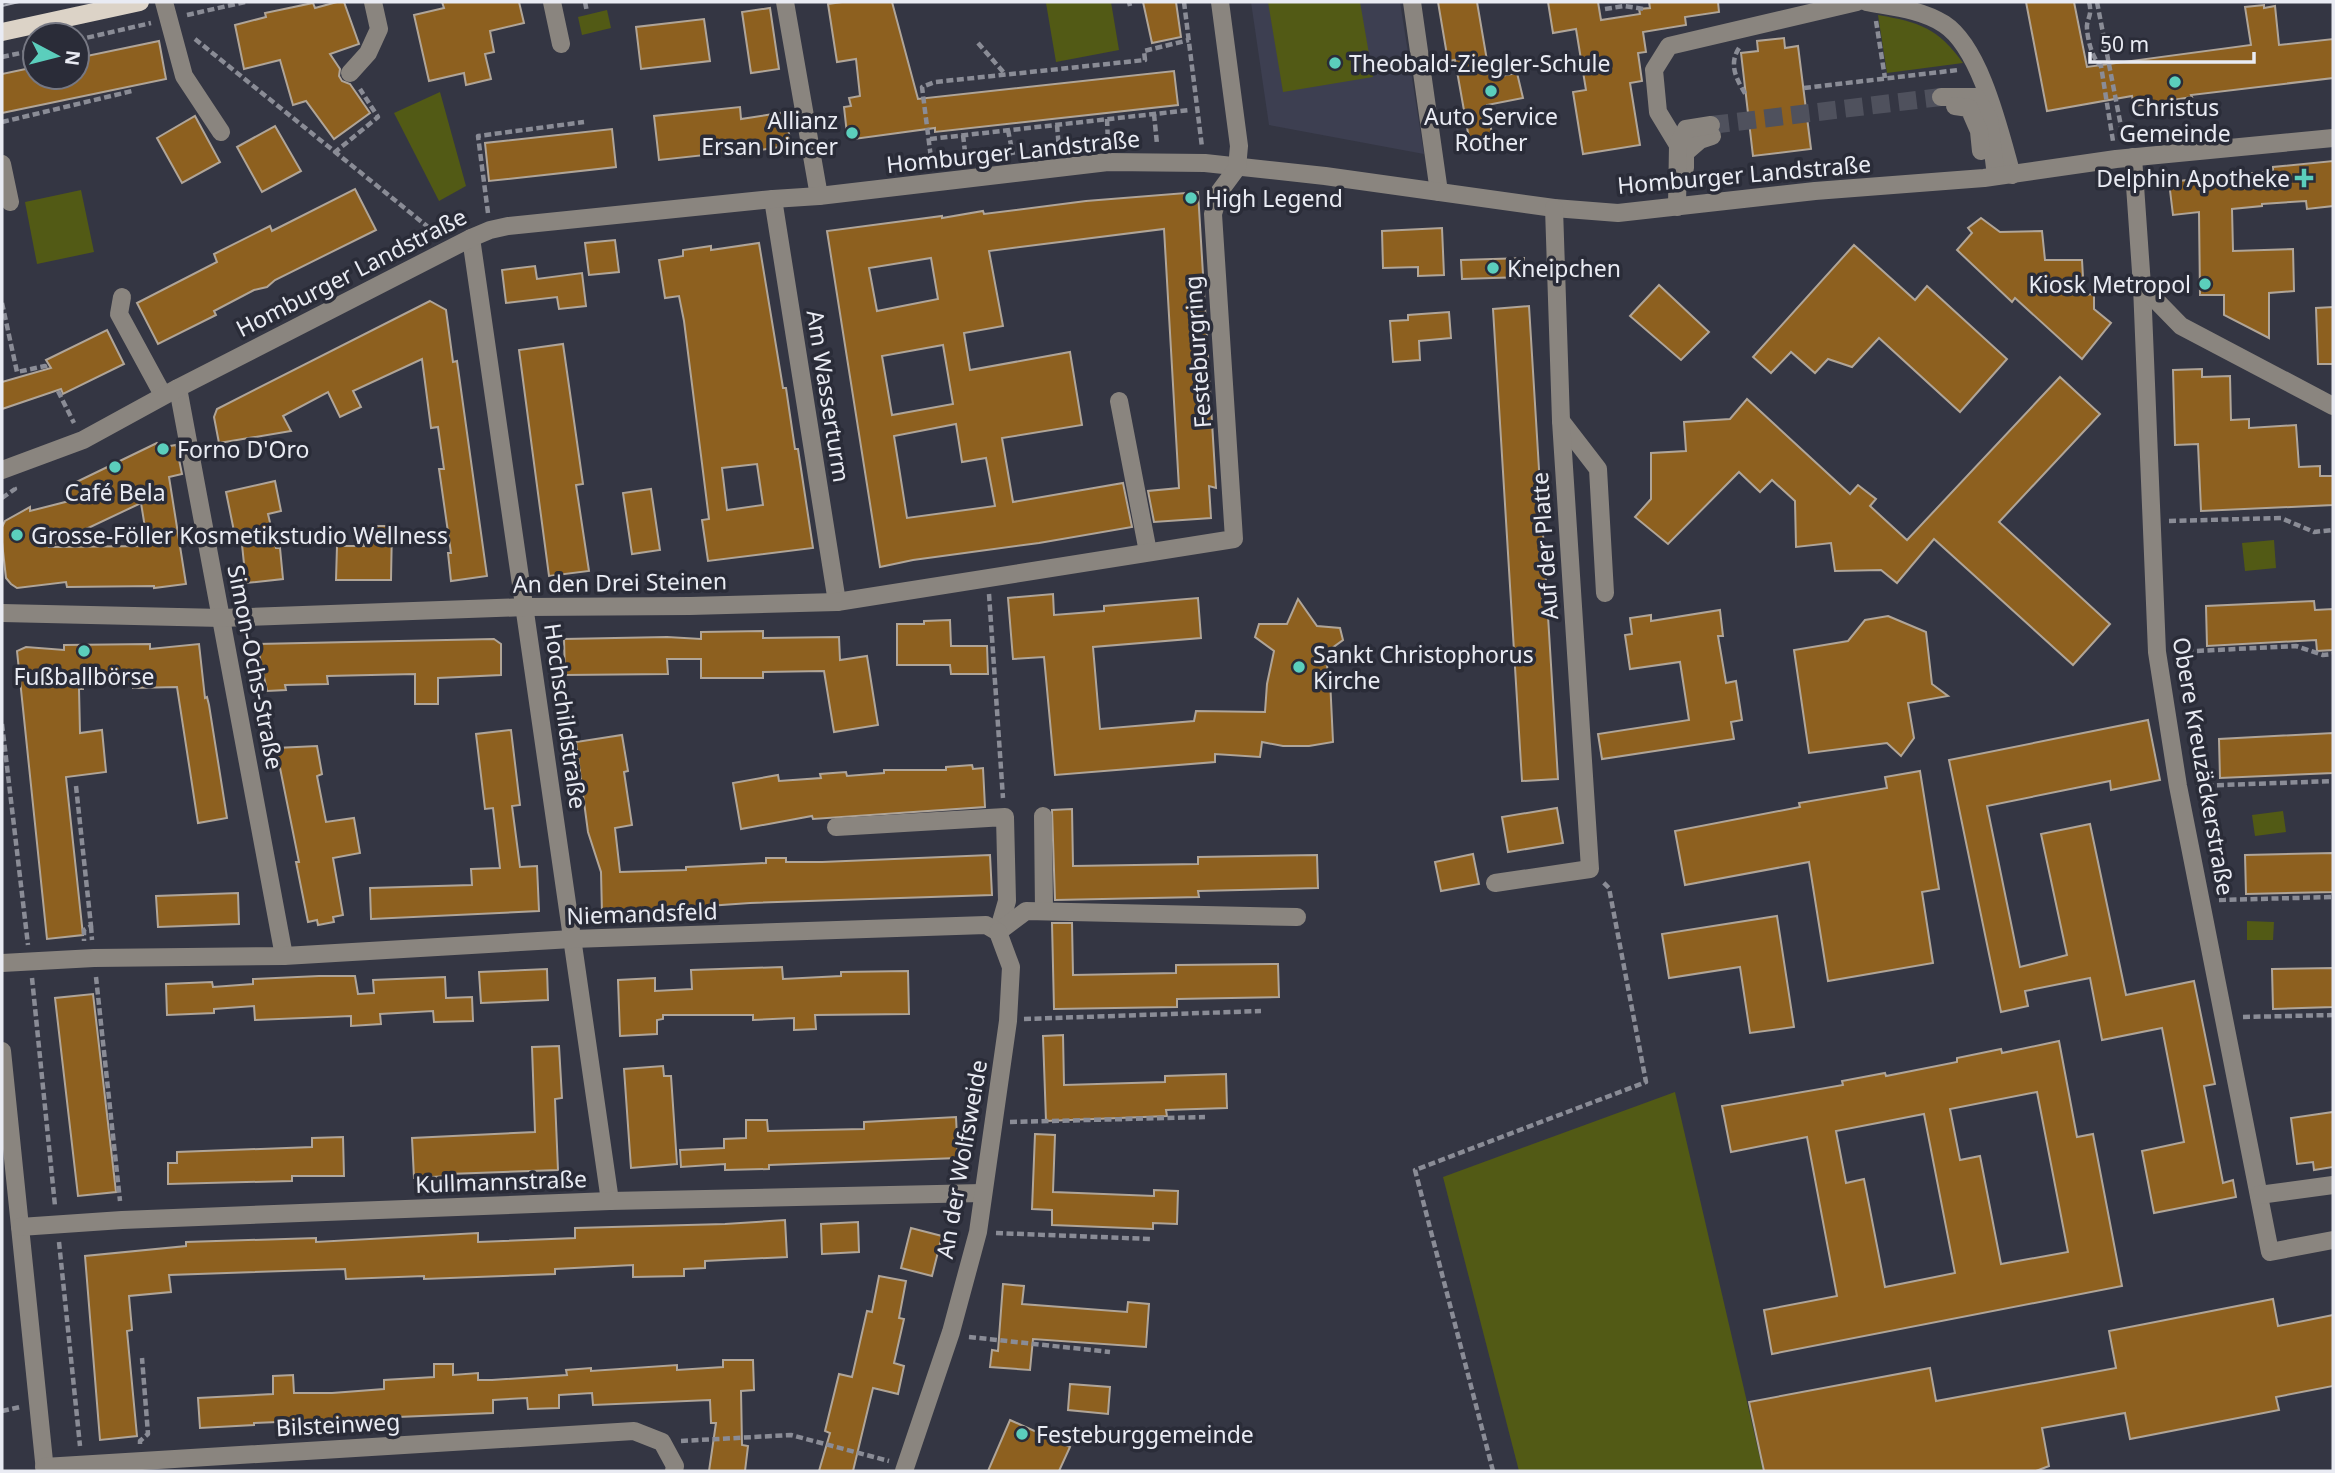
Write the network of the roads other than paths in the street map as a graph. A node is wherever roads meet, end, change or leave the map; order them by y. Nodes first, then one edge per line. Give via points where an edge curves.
1 (140, 2) edge
2 (373, 2) edge
3 (552, 2) edge
4 (785, 2) edge
5 (1220, 2) edge
6 (1412, 2) edge
7 (1865, 2) edge
8 (167, 10) edge
9 (2, 32) edge
10 (561, 44) dead end
11 (350, 74) road end
12 (1941, 100) tunnel mouth
13 (221, 132) dead end
14 (2333, 138) edge
15 (1678, 145) junction
16 (2126, 158) junction
17 (2, 164) edge
18 (1237, 168) junction
19 (1997, 176) junction
20 (1439, 192) junction
21 (819, 196) junction
22 (773, 199) junction
23 (10, 202) dead end
24 (1681, 207) junction
25 (1554, 208) junction
26 (471, 238) junction
27 (2142, 286) junction
28 (122, 297) dead end
29 (171, 392) junction
30 (1119, 401) dead end
31 (2333, 406) edge
32 (1561, 421) junction
33 (2, 470) edge
34 (1234, 539) joint
35 (1148, 552) junction
36 (1605, 593) dead end
37 (837, 602) junction
38 (526, 607) junction
39 (2, 613) edge
40 (222, 618) junction
41 (1043, 816) dead end
42 (836, 827) dead end
43 (1495, 883) dead end
44 (1044, 911) junction
45 (1297, 917) dead end
46 (998, 932) junction
47 (572, 939) junction
48 (284, 956) junction
49 (2, 963) edge
50 (2, 1051) edge
51 (2333, 1185) edge
52 (984, 1193) junction
53 (2259, 1195) junction
54 (610, 1201) junction
55 (20, 1227) junction
56 (2333, 1240) edge
57 (906, 1468) edge
58 (44, 1469) edge
59 (674, 1471) edge

1 - 9 main road
2 - 11 street via 379,29 368,53
3 - 10 street
4 - 21 street
5 - 18 street via 1239,146
6 - 20 street
7 - 15 street via 1670,46 1654,70 1658,112
7 - 19 street via 1910,9 1945,25 1969,52 1995,114
8 - 13 street via 184,76
12 - 19 street via 1976,97 1989,118
14 - 16 street, Homburger Landstraße
15 - 24 street
15 - 24 street via 1686,129 1711,130 1685,153
16 - 19 street, Homburger Landstraße
16 - 27 street, Obere Kreuzäckerstraße
17 - 23 street
18 - 20 street, Homburger Landstraße
18 - 21 street, Homburger Landstraße via 1205,163 1108,162
18 - 34 street, Festeburgring via 1220,191 1213,214
19 - 24 street, Homburger Landstraße
20 - 25 street, Homburger Landstraße
21 - 22 street, Homburger Landstraße
22 - 26 street, Homburger Landstraße via 490,230
22 - 37 street, Am Wasserturm
24 - 25 street, Homburger Landstraße via 1618,213
25 - 32 street, Auf der Platte
26 - 29 street, Homburger Landstraße
26 - 38 street, Hochschildstraße
27 - 31 street via 2181,326
27 - 53 street, Obere Kreuzäckerstraße via 2157,652 2178,786
28 - 29 street, Simon-Ochs-Straße via 119,314
29 - 33 street, Homburger Landstraße via 83,440
29 - 40 street, Simon-Ochs-Straße
30 - 35 street
32 - 36 street via 1598,469
32 - 43 street, Auf der Platte via 1590,869
34 - 35 street, An den Drei Steinen
35 - 37 street, An den Drei Steinen
37 - 38 street, An den Drei Steinen
38 - 40 street, An den Drei Steinen
38 - 47 street, Hochschildstraße
39 - 40 street, An den Drei Steinen
40 - 48 street, Simon-Ochs-Straße
41 - 44 street
42 - 46 street via 1005,817 1007,901
44 - 45 street
44 - 46 street via 1026,911
46 - 47 street, Niemandsfeld via 986,925
46 - 52 street, An der Wolfsweide via 1011,967
47 - 48 street, Niemandsfeld
47 - 54 street, Hochschildstraße
48 - 49 street, Niemandsfeld
50 - 55 street
51 - 53 street
52 - 54 street, Kullmannstraße
52 - 57 street, An der Wolfsweide via 951,1332
53 - 56 street, Obere Kreuzäckerstraße via 2270,1252
54 - 55 street, Kullmannstraße
55 - 58 street
58 - 59 street, Bilsteinweg via 82,1463 634,1432 662,1442

